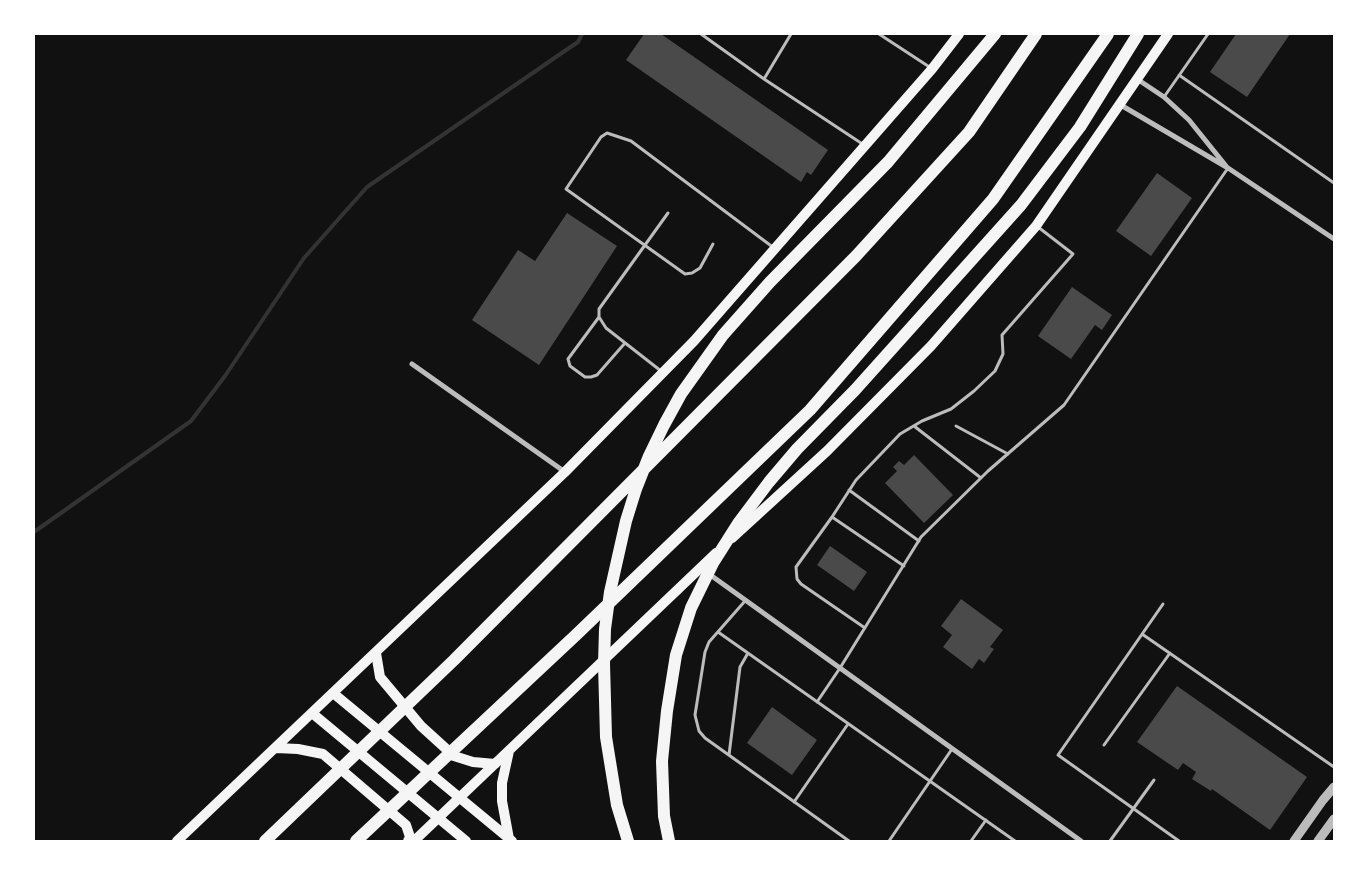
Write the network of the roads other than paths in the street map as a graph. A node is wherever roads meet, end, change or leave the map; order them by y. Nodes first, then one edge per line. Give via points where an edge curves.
1 (701, 34) edge
2 (791, 34) edge
3 (879, 34) edge
4 (959, 34) edge
5 (995, 34) edge
6 (1036, 34) edge
7 (1108, 34) edge
8 (1138, 34) edge
9 (1168, 34) edge
10 (1208, 34) edge
11 (932, 69) junction
12 (1179, 75) junction
13 (764, 79) junction
14 (1137, 79) junction
15 (1164, 97) junction
16 (1119, 104) junction
17 (864, 146) junction
18 (1228, 168) junction
19 (1334, 183) edge
20 (668, 213) dead end
21 (1036, 226) junction
22 (1334, 239) edge
23 (713, 244) dead end
24 (645, 245) junction
25 (774, 248) junction
26 (599, 317) junction
27 (625, 343) junction
28 (412, 364) dead end
29 (663, 372) junction
30 (914, 426) junction
31 (956, 426) dead end
32 (1008, 454) junction
33 (565, 472) junction
34 (981, 478) junction
35 (849, 490) junction
36 (832, 517) junction
37 (919, 541) junction
38 (904, 566) junction
39 (700, 568) junction
40 (746, 600) junction
41 (1163, 604) dead end
42 (865, 628) junction
43 (718, 632) junction
44 (1142, 634) junction
45 (376, 653) junction
46 (748, 653) junction
47 (1170, 653) junction
48 (840, 668) junction
49 (333, 693) junction
50 (817, 702) junction
51 (312, 713) junction
52 (848, 724) junction
53 (1104, 744) dead end
54 (276, 748) junction
55 (952, 749) junction
56 (509, 750) junction
57 (729, 755) junction
58 (495, 764) junction
59 (1334, 767) edge
60 (1154, 780) dead end
61 (930, 782) junction
62 (1334, 787) edge
63 (459, 798) junction
64 (794, 802) junction
65 (1133, 809) junction
66 (438, 818) junction
67 (1334, 818) edge
68 (986, 820) junction
69 (510, 840) edge
70 (177, 841) edge
71 (265, 841) edge
72 (356, 841) edge
73 (408, 841) edge
74 (414, 841) edge
75 (466, 841) edge
76 (628, 841) edge
77 (669, 841) edge
78 (848, 841) edge
79 (889, 841) edge
80 (971, 841) edge
81 (1016, 841) edge
82 (1081, 841) edge
83 (1110, 841) edge
84 (1178, 841) edge
85 (1294, 841) edge
86 (1318, 841) edge

1 - 13 lane
2 - 13 lane
3 - 11 lane
4 - 11 main road
5 - 76 highway via 888,162 764,288 723,335 664,425 636,489 621,538 605,629 605,719 617,805
6 - 71 highway via 969,132 856,256 454,660
7 - 72 highway via 993,199 810,410
8 - 77 highway via 1080,127 1021,205 856,390 797,449 739,522 713,563 691,608 676,655 667,711 662,761 664,816
9 - 14 main road
10 - 12 lane
11 - 17 main road
12 - 15 lane
12 - 19 lane
13 - 17 lane
14 - 15 street
14 - 16 main road
15 - 18 street via 1189,120
16 - 18 street
16 - 21 main road
17 - 25 main road
18 - 22 street
18 - 32 lane via 1064,405
20 - 24 lane
21 - 30 lane via 1073,254 1002,335 1003,354 995,371 951,409
21 - 39 main road via 931,346 827,451
23 - 24 lane via 700,268 686,274
24 - 25 lane via 566,189 607,133 631,141
24 - 26 lane via 599,309
25 - 29 main road
26 - 27 lane via 606,328
26 - 27 lane via 568,359 570,366 591,378
27 - 29 lane
28 - 33 street
29 - 33 main road
30 - 34 lane
30 - 35 lane via 900,434
31 - 32 lane
32 - 34 lane
33 - 45 main road
34 - 37 lane
35 - 36 lane
35 - 37 lane
36 - 38 lane
36 - 42 lane via 796,567 797,579
37 - 38 lane
38 - 42 lane
39 - 40 street
39 - 56 main road
40 - 43 lane
40 - 48 street
41 - 44 lane
42 - 48 lane
43 - 46 lane
43 - 57 lane via 705,652 694,715 705,738
44 - 47 lane
44 - 65 lane via 1058,755
45 - 49 main road
45 - 58 main road via 380,677 421,726 454,756
46 - 50 lane
46 - 57 lane via 740,668
47 - 53 lane
47 - 59 lane
48 - 50 lane
48 - 55 street
49 - 51 main road
49 - 63 main road
50 - 52 lane
51 - 54 main road
51 - 66 main road
52 - 61 lane
52 - 64 lane
54 - 70 main road
54 - 73 main road via 323,754 406,825
55 - 61 lane
55 - 82 street
56 - 58 main road
56 - 69 main road via 502,801
57 - 64 lane
58 - 63 main road
60 - 65 lane
61 - 68 lane
61 - 79 lane
62 - 85 street
63 - 66 main road
63 - 69 main road
64 - 78 lane
65 - 83 lane
65 - 84 lane
66 - 74 main road
66 - 75 main road
67 - 86 street
68 - 80 lane
68 - 81 lane

